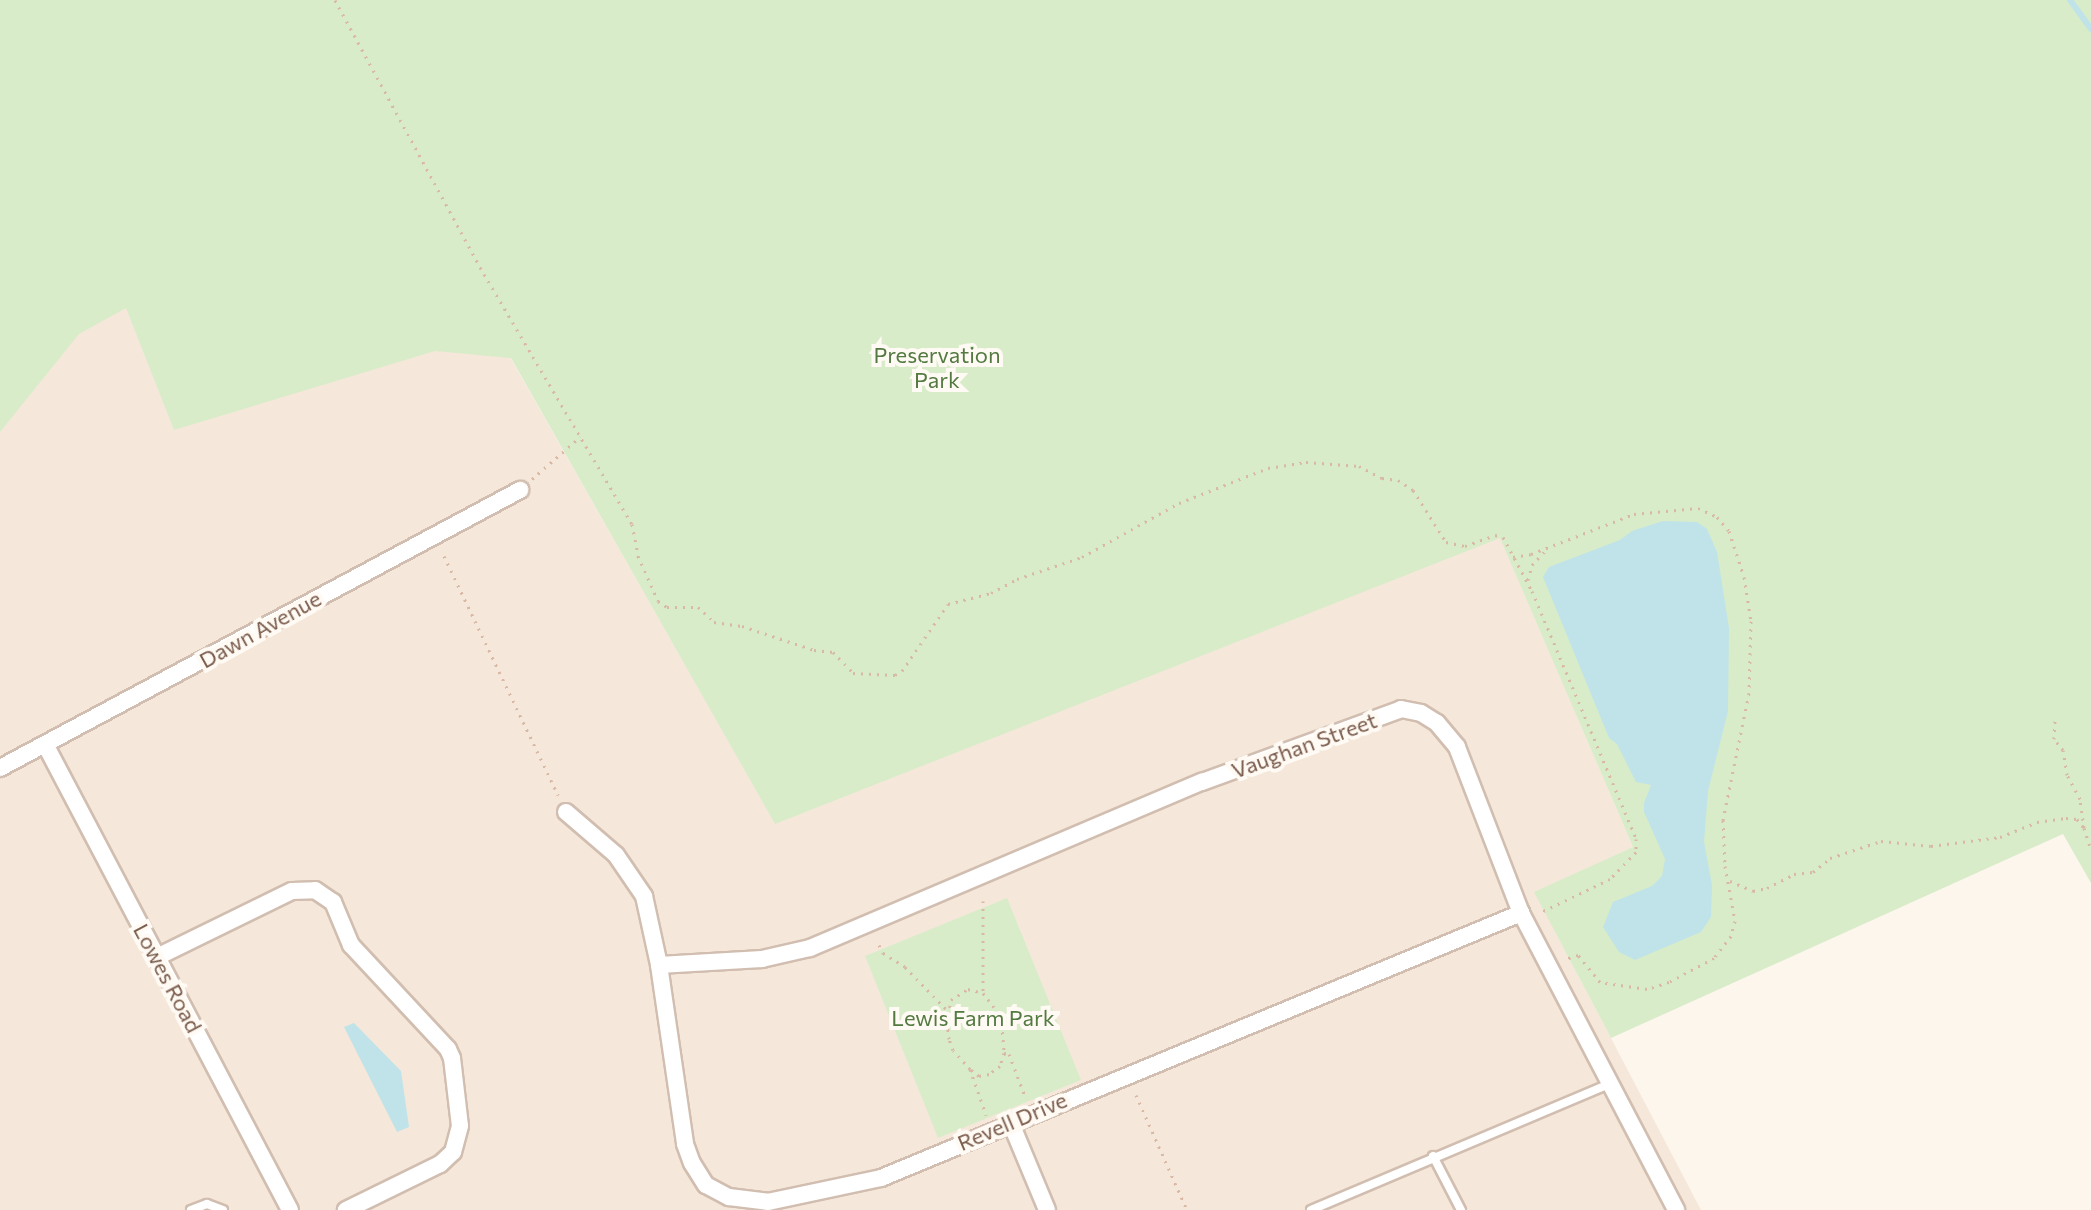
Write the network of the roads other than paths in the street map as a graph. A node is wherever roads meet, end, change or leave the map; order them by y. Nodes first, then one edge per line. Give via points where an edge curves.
1 (520, 490) road end
2 (46, 746) junction
3 (0, 768) edge
4 (566, 812) road end
5 (1523, 916) junction
6 (157, 957) junction
7 (659, 965) junction
8 (1612, 1083) junction
9 (1010, 1121) junction
10 (1433, 1156) junction
11 (191, 1210) edge
12 (223, 1210) edge
13 (290, 1210) edge
14 (346, 1210) edge
15 (1047, 1210) edge
16 (1311, 1210) edge
17 (1461, 1210) edge
18 (1676, 1210) edge

1 - 2 street, Dawn Avenue
2 - 3 street, Dawn Avenue
2 - 6 street, Lowes Road
4 - 7 street, Revell Drive via 616,855 644,896
5 - 7 street, Vaughan Street via 1457,747 1437,723 1401,709 1202,782 810,948 762,959
5 - 8 street, Vaughan Street
5 - 9 street, Revell Drive
6 - 13 street, Lowes Road
6 - 14 street via 292,891 315,890 333,902 351,945 442,1041 452,1058 460,1126 453,1152 440,1164
7 - 9 street, Revell Drive via 685,1144 706,1185 729,1197 768,1202 881,1178
8 - 10 lane
8 - 18 street, Vaughan Street
9 - 15 street
10 - 16 lane
10 - 17 lane
11 - 12 lane via 207,1204

